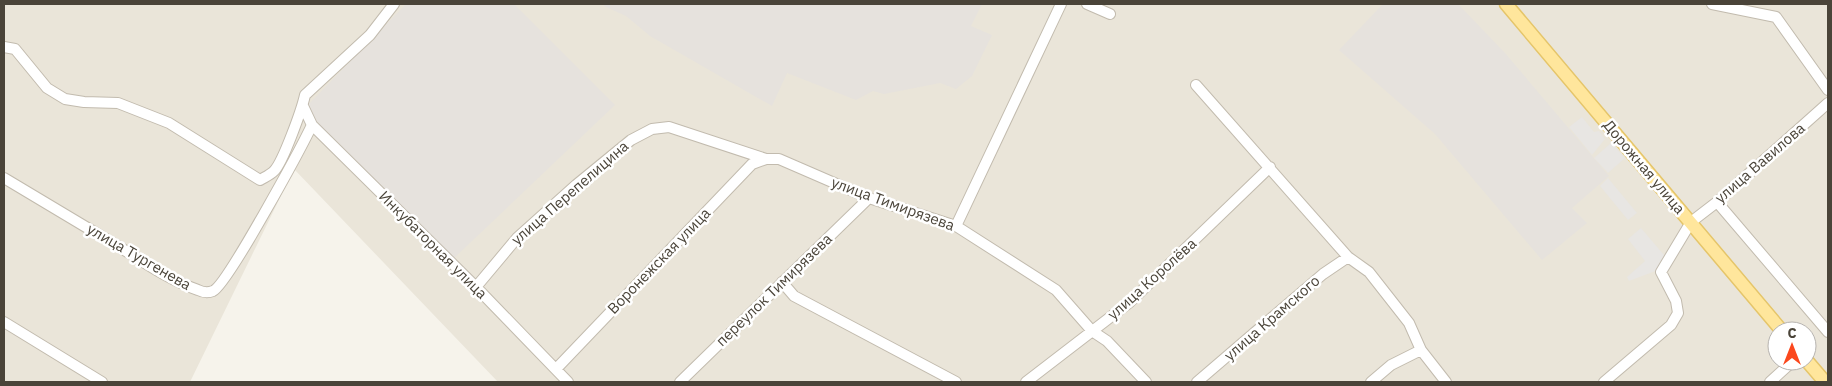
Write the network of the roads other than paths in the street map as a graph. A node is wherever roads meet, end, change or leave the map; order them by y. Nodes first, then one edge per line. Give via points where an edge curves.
1 (394, 4) edge
2 (1061, 4) edge
3 (1087, 4) edge
4 (1506, 4) edge
5 (1712, 4) edge
6 (1110, 14) dead end
7 (4, 46) edge
8 (1196, 85) dead end
9 (1828, 90) edge
10 (1828, 103) edge
11 (303, 106) junction
12 (312, 125) junction
13 (766, 159) junction
14 (1270, 167) junction
15 (4, 178) edge
16 (868, 198) junction
17 (1717, 202) junction
18 (1691, 222) junction
19 (956, 226) junction
20 (1348, 257) junction
21 (782, 282) junction
22 (476, 287) junction
23 (1774, 321) edge
24 (4, 322) edge
25 (1092, 331) junction
26 (1828, 332) edge
27 (1421, 350) junction
28 (556, 369) junction
29 (1782, 371) edge
30 (1816, 371) edge
31 (102, 382) edge
32 (568, 382) edge
33 (680, 382) edge
34 (956, 382) edge
35 (1026, 382) edge
36 (1146, 382) edge
37 (1197, 382) edge
38 (1371, 382) edge
39 (1446, 382) edge
40 (1604, 382) edge
41 (1770, 382) edge
42 (1825, 382) edge

1 - 11 street via 370,35 305,96
2 - 19 street
3 - 6 street
4 - 18 main road, Дорожная улица
5 - 9 street via 1776,18
7 - 11 street via 15,49 47,88 65,99 118,103 169,123 260,180 274,172 280,162
8 - 14 street
10 - 17 street, улица Вавилова
11 - 12 street, Инкубаторная улица
12 - 15 street, улица Тургенева via 228,271 214,290 207,292 186,286
12 - 22 street, Инкубаторная улица
13 - 16 street, улица Тимирязева via 779,159
13 - 22 street, улица Перепелицина via 669,127 652,129 631,140 576,184 517,238
13 - 28 street, Воронежская улица via 752,164
14 - 20 street
14 - 25 street, улица Королёва via 1130,302
16 - 19 street, улица Тимирязева
16 - 21 street, переулок Тимирязева
17 - 18 street, улица Вавилова
17 - 26 street
18 - 23 main road, Дорожная улица
18 - 40 street via 1661,272 1676,301 1678,313 1671,326
19 - 25 street, улица Тимирязева via 1056,290
20 - 27 street via 1369,272 1409,322
20 - 37 street, улица Крамского via 1323,274
21 - 33 street, переулок Тимирязева
21 - 34 street via 794,296
22 - 28 street, Инкубаторная улица
24 - 31 street
25 - 35 street, улица Королёва
25 - 36 street, улица Тимирязева via 1107,341
27 - 38 street via 1391,365
27 - 39 street
28 - 32 street, Инкубаторная улица
29 - 41 street
30 - 42 main road

